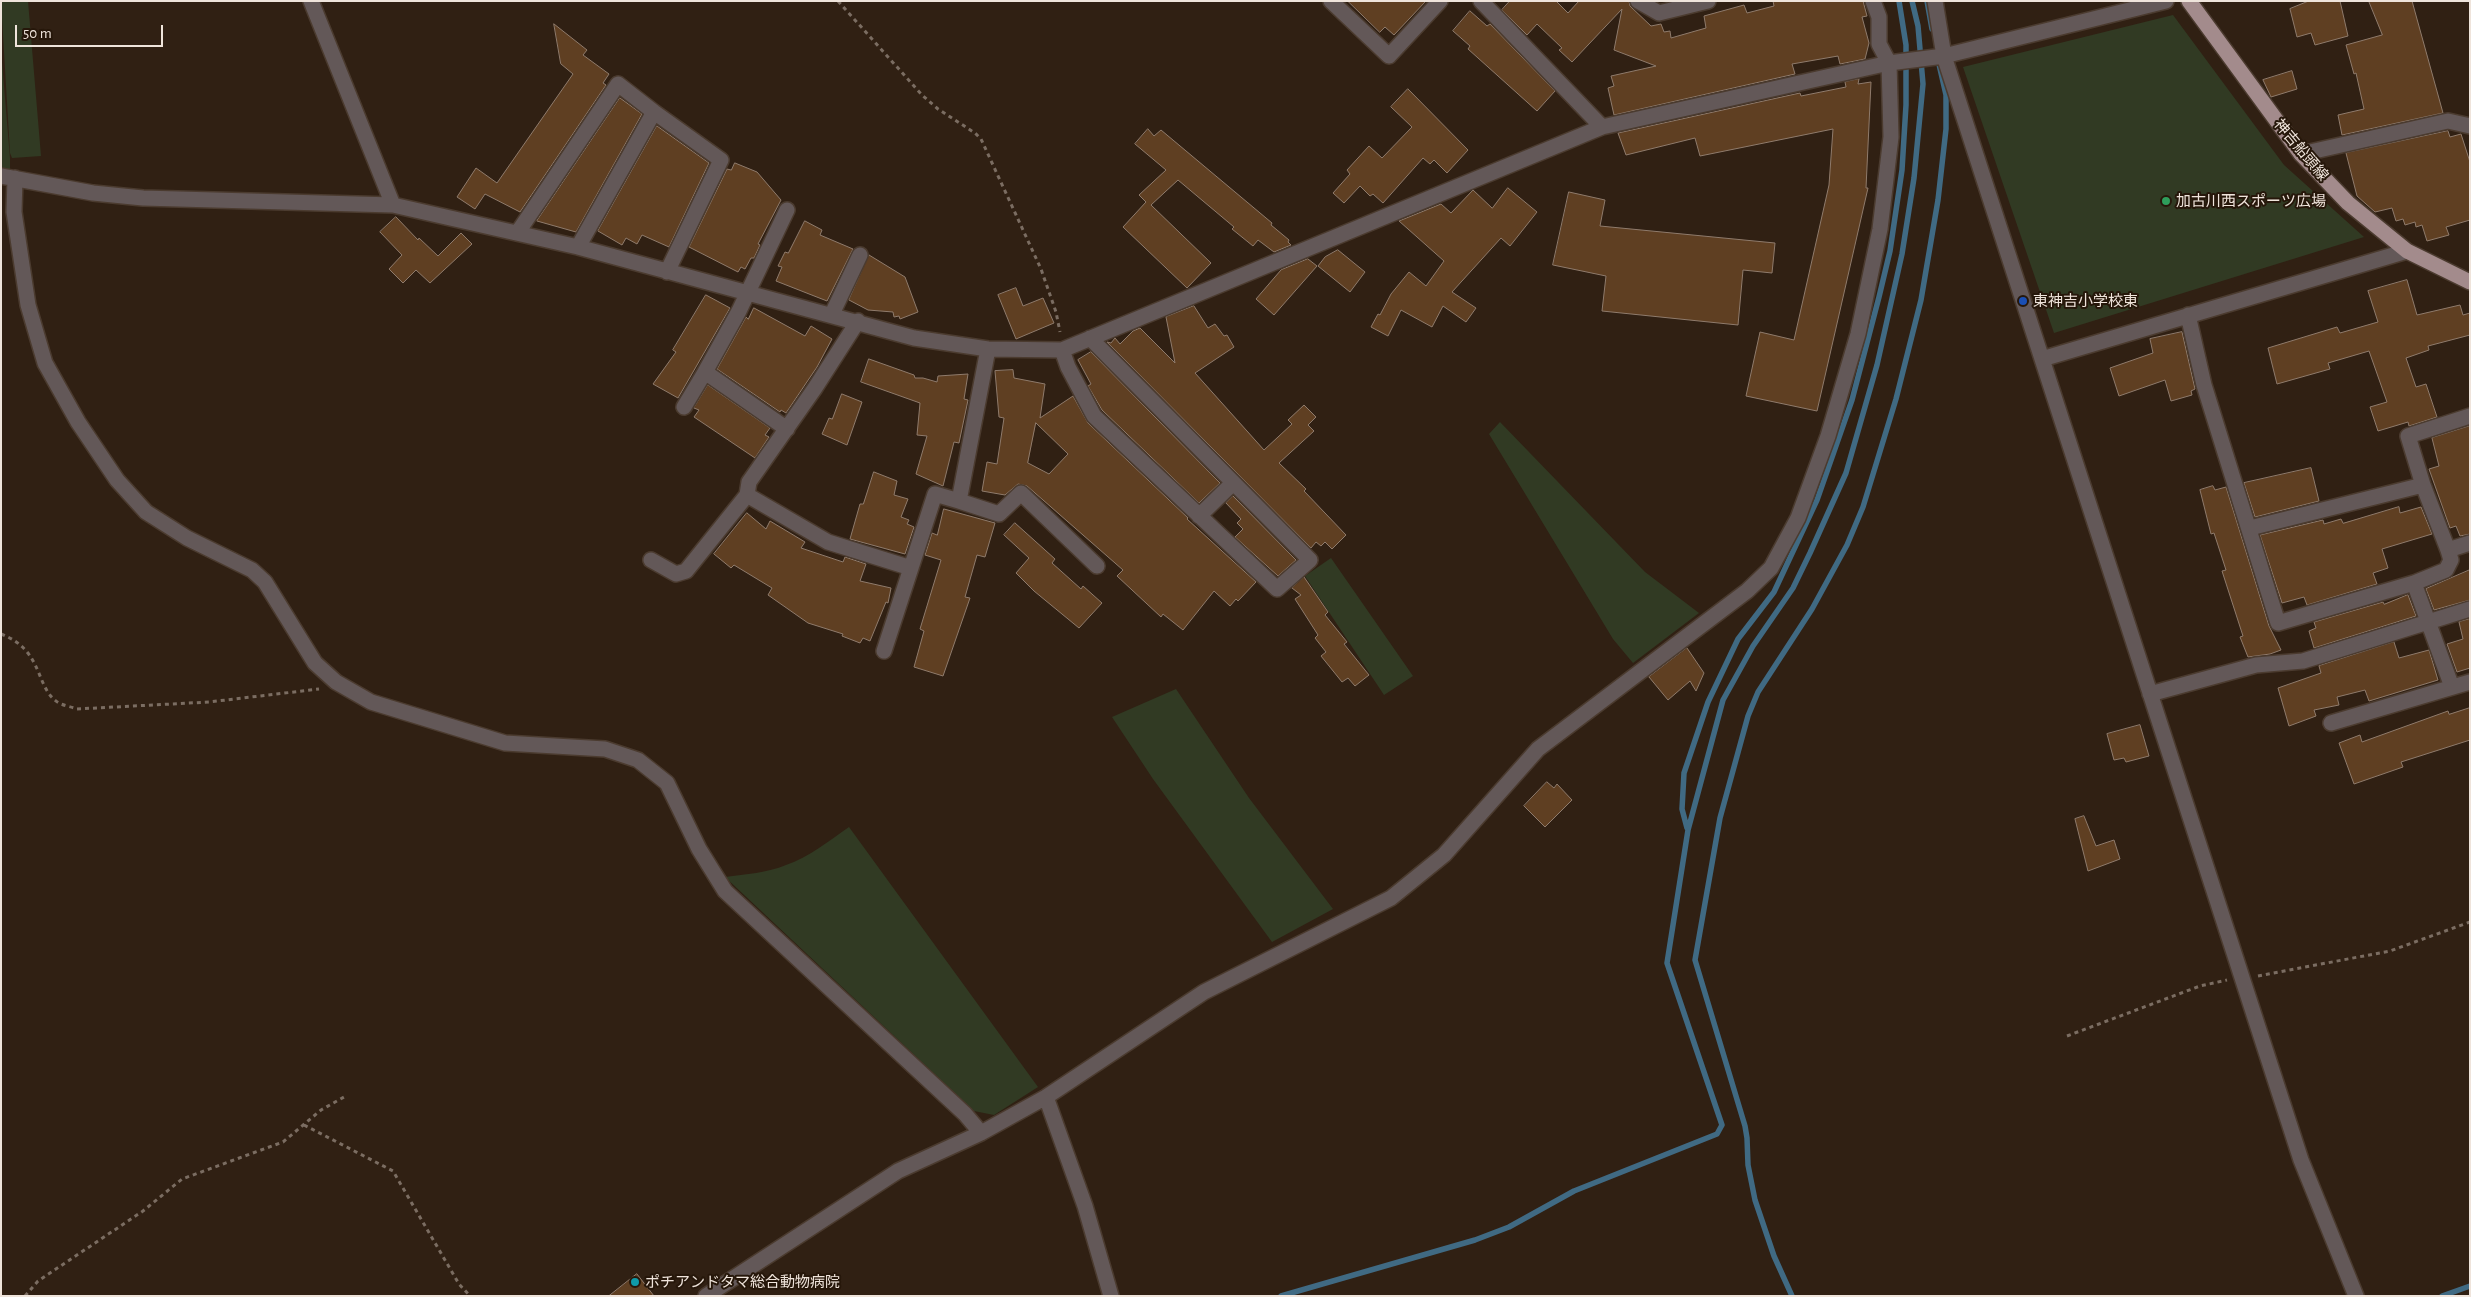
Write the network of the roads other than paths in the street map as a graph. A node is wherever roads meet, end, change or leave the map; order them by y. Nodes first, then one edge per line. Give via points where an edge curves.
1 (312, 1) edge
2 (1331, 1) edge
3 (1440, 1) edge
4 (1480, 1) edge
5 (1638, 1) edge
6 (1708, 1) edge
7 (1873, 1) edge
8 (1935, 1) edge
9 (2166, 1) edge
10 (2189, 1) edge
11 (1944, 56) junction
12 (1889, 63) junction
13 (654, 112) junction
14 (2470, 126) edge
15 (1602, 127) junction
16 (2301, 154) junction
17 (8, 177) edge
18 (393, 205) junction
19 (787, 210) dead end
20 (518, 232) junction
21 (578, 247) junction
22 (2408, 250) junction
23 (860, 255) dead end
24 (667, 272) junction
25 (2470, 282) edge
26 (748, 294) junction
27 (832, 314) junction
28 (2188, 315) junction
29 (858, 321) junction
30 (1090, 338) junction
31 (988, 349) junction
32 (1062, 350) junction
33 (2042, 359) junction
34 (705, 372) junction
35 (684, 407) dead end
36 (2470, 416) edge
37 (786, 430) junction
38 (1233, 483) junction
39 (2423, 485) junction
40 (747, 495) junction
41 (959, 501) junction
42 (1199, 516) junction
43 (2250, 528) junction
44 (2470, 542) edge
45 (2448, 550) junction
46 (651, 560) dead end
47 (1097, 566) dead end
48 (911, 568) junction
49 (2414, 583) junction
50 (2470, 609) edge
51 (2428, 621) junction
52 (884, 651) dead end
53 (2470, 682) edge
54 (2452, 687) junction
55 (2150, 694) junction
56 (2331, 723) dead end
57 (1046, 1097) junction
58 (981, 1133) junction
59 (706, 1296) edge
60 (1111, 1296) edge
61 (2356, 1296) edge

1 - 18 street
2 - 3 street via 1389,56
4 - 15 street
5 - 6 street via 1659,13
7 - 12 street via 1879,17 1879,44
8 - 11 street
9 - 11 street
10 - 16 main road, 神吉船頭線
11 - 12 street
11 - 33 street
12 - 15 street
12 - 57 street via 1891,137 1880,229 1858,334 1828,436 1798,518 1771,568 1747,591 1538,749 1444,855 1391,898 1204,992
13 - 20 street via 618,84
13 - 21 street
13 - 24 street via 721,160
14 - 16 street via 2448,121
15 - 30 street
16 - 22 main road, 神吉船頭線 via 2348,203
17 - 18 street via 93,193 143,198
17 - 58 street via 28,305 45,362 78,422 117,480 146,512 187,538 252,570 265,582 310,656 336,682 371,702 505,743 606,749 638,760 667,783 699,850 725,891
18 - 20 street
19 - 26 street
20 - 21 street
21 - 24 street
22 - 25 main road, 神吉船頭線
22 - 28 street
23 - 27 street
24 - 26 street
26 - 27 street
26 - 34 street
27 - 29 street
28 - 33 street
28 - 43 street via 2204,386
29 - 31 street via 914,338
29 - 37 street
30 - 32 street
30 - 38 street
31 - 32 street
31 - 41 street
32 - 42 street via 1094,416
33 - 55 street
34 - 35 street
34 - 37 street
36 - 39 street via 2408,436
37 - 40 street via 749,482
38 - 42 street
38 - 42 street via 1310,560 1277,590
39 - 43 street
39 - 45 street
40 - 46 street via 686,571 676,574
40 - 48 street via 828,542
41 - 47 street via 999,514 1021,493
41 - 48 street via 935,494
43 - 49 street via 2278,622
44 - 45 street
45 - 49 street via 2452,560 2446,570
48 - 52 street
49 - 51 street
50 - 51 street
51 - 54 street
51 - 55 street via 2303,661 2256,665
53 - 54 street
54 - 56 street
55 - 61 street via 2301,1160
57 - 58 street
57 - 60 street via 1085,1206
58 - 59 street via 898,1171

